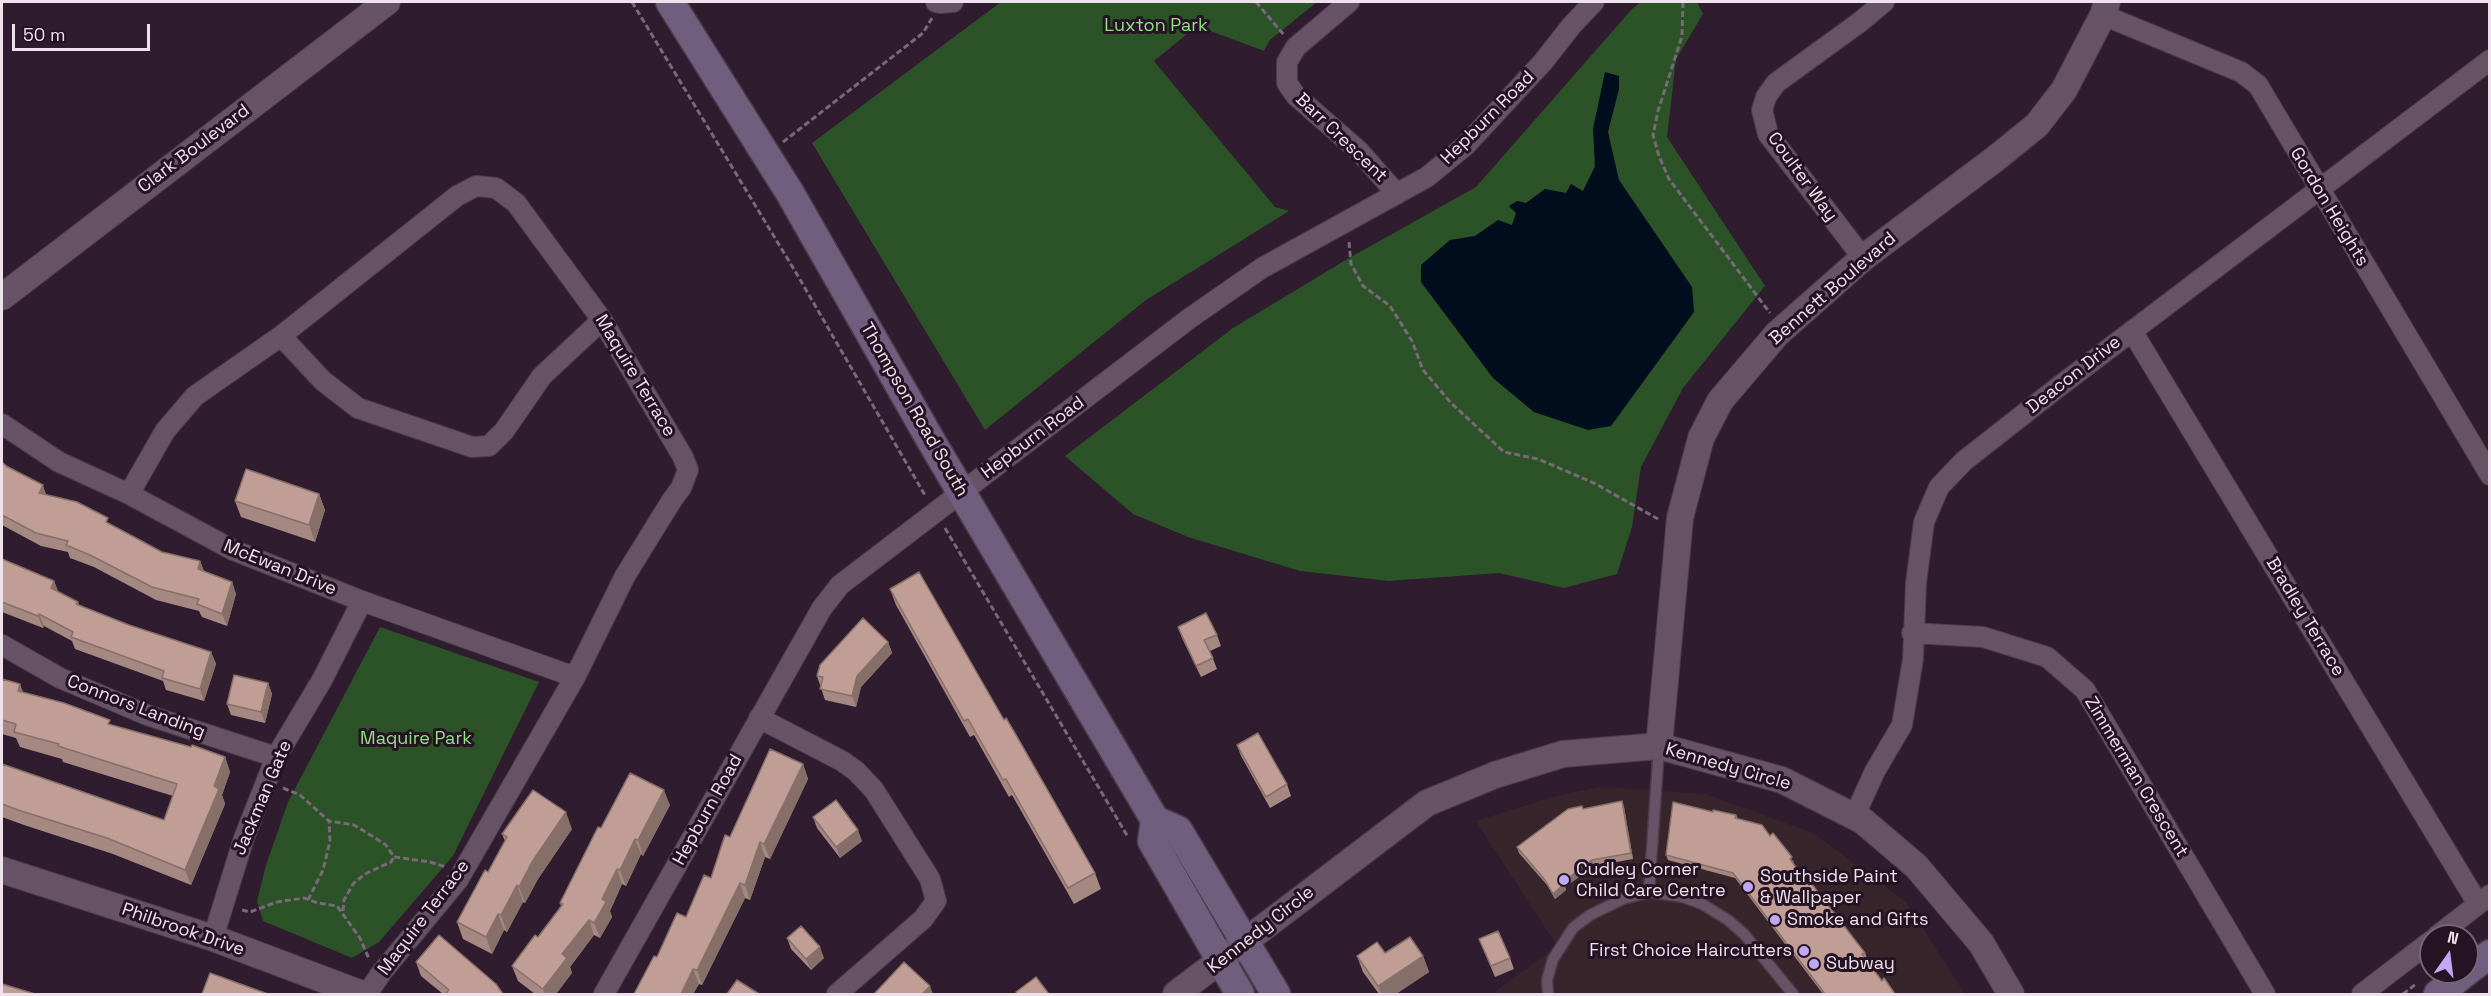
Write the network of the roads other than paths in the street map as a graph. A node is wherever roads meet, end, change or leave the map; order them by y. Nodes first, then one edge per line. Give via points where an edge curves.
1 (387, 2) edge
2 (670, 2) edge
3 (1349, 2) edge
4 (1594, 2) edge
5 (1884, 2) edge
6 (2105, 8) edge
7 (2490, 60) edge
8 (2318, 190) junction
9 (1397, 194) junction
10 (1863, 258) junction
11 (2, 297) edge
12 (602, 320) junction
13 (2132, 331) junction
14 (280, 336) junction
15 (2, 424) edge
16 (2490, 475) edge
17 (962, 493) junction
18 (129, 494) junction
19 (362, 601) junction
20 (1912, 633) junction
21 (2, 645) edge
22 (575, 677) junction
23 (759, 718) junction
24 (1659, 746) junction
25 (276, 756) junction
26 (1854, 817) junction
27 (1155, 820) junction
28 (2, 870) edge
29 (1649, 892) junction
30 (2484, 899) edge
31 (2452, 924) edge
32 (213, 938) junction
33 (1245, 942) junction
34 (2419, 950) edge
35 (1220, 962) junction
36 (2451, 984) edge
37 (362, 994) edge
38 (367, 994) edge
39 (604, 994) edge
40 (837, 994) edge
41 (1176, 994) edge
42 (1240, 994) edge
43 (1276, 994) edge
44 (1548, 994) edge
45 (1793, 994) edge
46 (2011, 994) edge
47 (2265, 994) edge
48 (2362, 994) edge
49 (2438, 994) edge

1 - 11 street, Clark Boulevard
2 - 17 main road, Thompson Road South via 767,155
3 - 9 street, Barr Crescent via 1296,47 1287,62 1287,83 1296,96 1359,151
4 - 9 street, Hepburn Road via 1466,145 1427,177
5 - 10 street, Coulter Way via 1776,83 1762,110 1768,134
6 - 8 street, Gordon Heights via 2250,78 2258,85
6 - 10 street, Bennett Boulevard via 2064,90 2037,125
7 - 8 street, Deacon Drive
8 - 13 street, Deacon Drive
8 - 16 street, Gordon Heights
9 - 17 street, Hepburn Road via 1262,268 1190,318
10 - 24 street, Bennett Boulevard via 1782,329 1720,401 1701,438 1679,530
12 - 14 street via 542,376 489,446 472,447 358,408 323,381
12 - 14 street, Maquire Terrace via 516,203 496,188 476,186 457,196
12 - 22 street, Maquire Terrace via 688,470 681,488 625,576
13 - 20 street, Deacon Drive via 1964,461 1939,487 1924,522
13 - 30 street, Bradley Terrace
14 - 18 street, Maquire Terrace via 195,396 165,431
15 - 18 street, McEwan Drive via 58,462
17 - 23 street, Hepburn Road via 840,585 822,608
17 - 27 main road, Thompson Road South
18 - 19 street, McEwan Drive via 233,550
19 - 22 street, McEwan Drive
19 - 25 street, Jackman Gate via 322,680
20 - 26 street, Deacon Drive via 1913,659 1902,725
20 - 47 street, Zimmerman Crescent via 1983,637 2047,657 2085,690
21 - 25 street, Connors Landing via 60,678 147,715
22 - 38 street, Maquire Terrace via 461,874
23 - 39 street, Hepburn Road
23 - 40 street via 856,771 874,790 930,879 936,901 923,919
24 - 26 street, Kennedy Circle via 1782,780
24 - 29 lane
24 - 33 street, Kennedy Circle via 1563,754 1495,775 1427,803
25 - 32 street, Jackman Gate via 244,838
26 - 46 street, Kennedy Circle via 1916,866 1981,943
27 - 33 main road via 1178,830
27 - 35 main road, Thompson Road South via 1152,841
28 - 32 street, Philbrook Drive
29 - 44 lane via 1623,899 1573,928 1553,959
29 - 45 lane via 1683,897 1728,920
30 - 31 street
32 - 37 street, Philbrook Drive
33 - 35 street, Kennedy Circle
33 - 43 main road
34 - 48 street
35 - 41 street, Kennedy Circle
35 - 42 main road, Thompson Road South
36 - 49 main road

